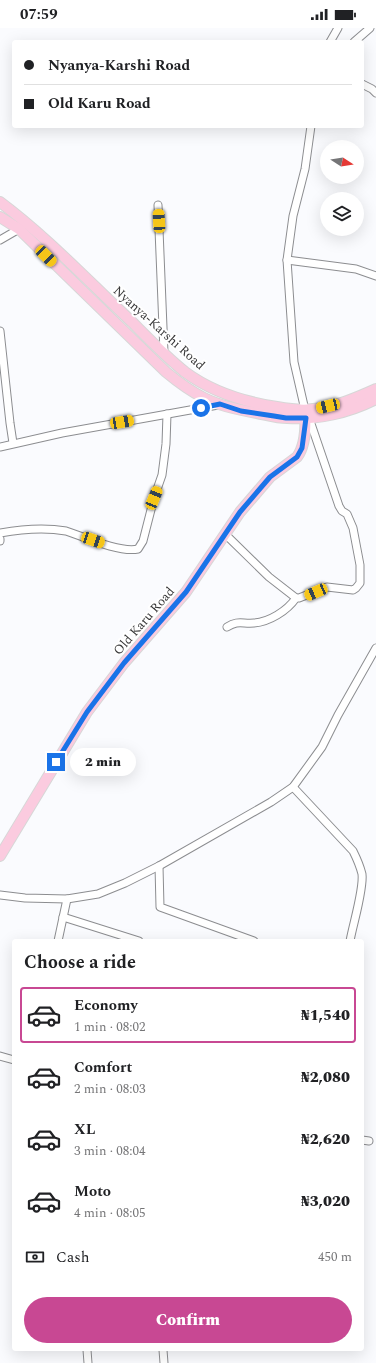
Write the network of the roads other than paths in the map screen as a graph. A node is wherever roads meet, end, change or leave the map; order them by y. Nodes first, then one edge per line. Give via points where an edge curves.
1 (338, 28) edge
2 (370, 28) edge
3 (331, 40) edge
4 (356, 40) edge
5 (364, 85) edge
6 (376, 93) edge
7 (311, 128) edge
8 (0, 202) edge
9 (158, 205) dead end
10 (0, 217) edge
11 (19, 229) junction
12 (0, 240) edge
13 (287, 260) junction
14 (376, 276) edge
15 (0, 331) edge
16 (164, 352) junction
17 (376, 389) edge
18 (376, 399) edge
19 (220, 404) junction
20 (167, 414) junction
21 (306, 416) junction
22 (14, 443) junction
23 (0, 447) edge
24 (0, 533) edge
25 (225, 534) junction
26 (296, 598) junction
27 (227, 627) dead end
28 (376, 648) edge
29 (292, 787) junction
30 (0, 856) edge
31 (159, 866) junction
32 (0, 894) edge
33 (67, 899) junction
34 (63, 917) junction
35 (58, 939) edge
36 (133, 939) edge
37 (248, 939) edge
38 (350, 939) edge
39 (0, 1056) edge
40 (12, 1059) edge
41 (87, 1351) edge
42 (163, 1351) edge
43 (88, 1363) edge
44 (164, 1363) edge

1 - 3 street
2 - 4 street
5 - 6 street
7 - 13 street
8 - 16 main road, Nyanya-Karshi Road via 56,248
9 - 16 street
10 - 11 main road, Nyanya-Karshi Road
11 - 12 street
11 - 19 main road, Nyanya-Karshi Road via 166,372 183,386
13 - 14 street via 356,269
13 - 21 street via 294,362
15 - 22 street
16 - 21 main road, Nyanya-Karshi Road via 185,372 211,388 244,401
17 - 21 main road, Nyanya-Karshi Road via 342,403 315,409
18 - 21 main road, Nyanya-Karshi Road via 328,416
19 - 20 street
19 - 21 main road, Nyanya-Karshi Road via 248,412 286,418
20 - 22 street
20 - 24 street via 162,475 143,541 138,549 114,547 66,531 47,528
21 - 25 main road, Old Karu Road via 300,453 270,477
21 - 26 street via 339,506 353,528 361,578 359,586 353,590 327,587
22 - 23 street
25 - 26 street via 269,577
25 - 30 main road, Old Karu Road via 186,592 124,663 87,712
26 - 27 street via 293,603 267,620 252,624 238,622
28 - 29 street via 322,747
29 - 31 street via 265,806
29 - 38 street via 353,851 359,862 362,886
31 - 33 street via 98,894
31 - 37 street via 160,907
32 - 33 street via 25,898
33 - 34 street
34 - 35 street
34 - 36 street
39 - 40 street
41 - 43 street
42 - 44 street

